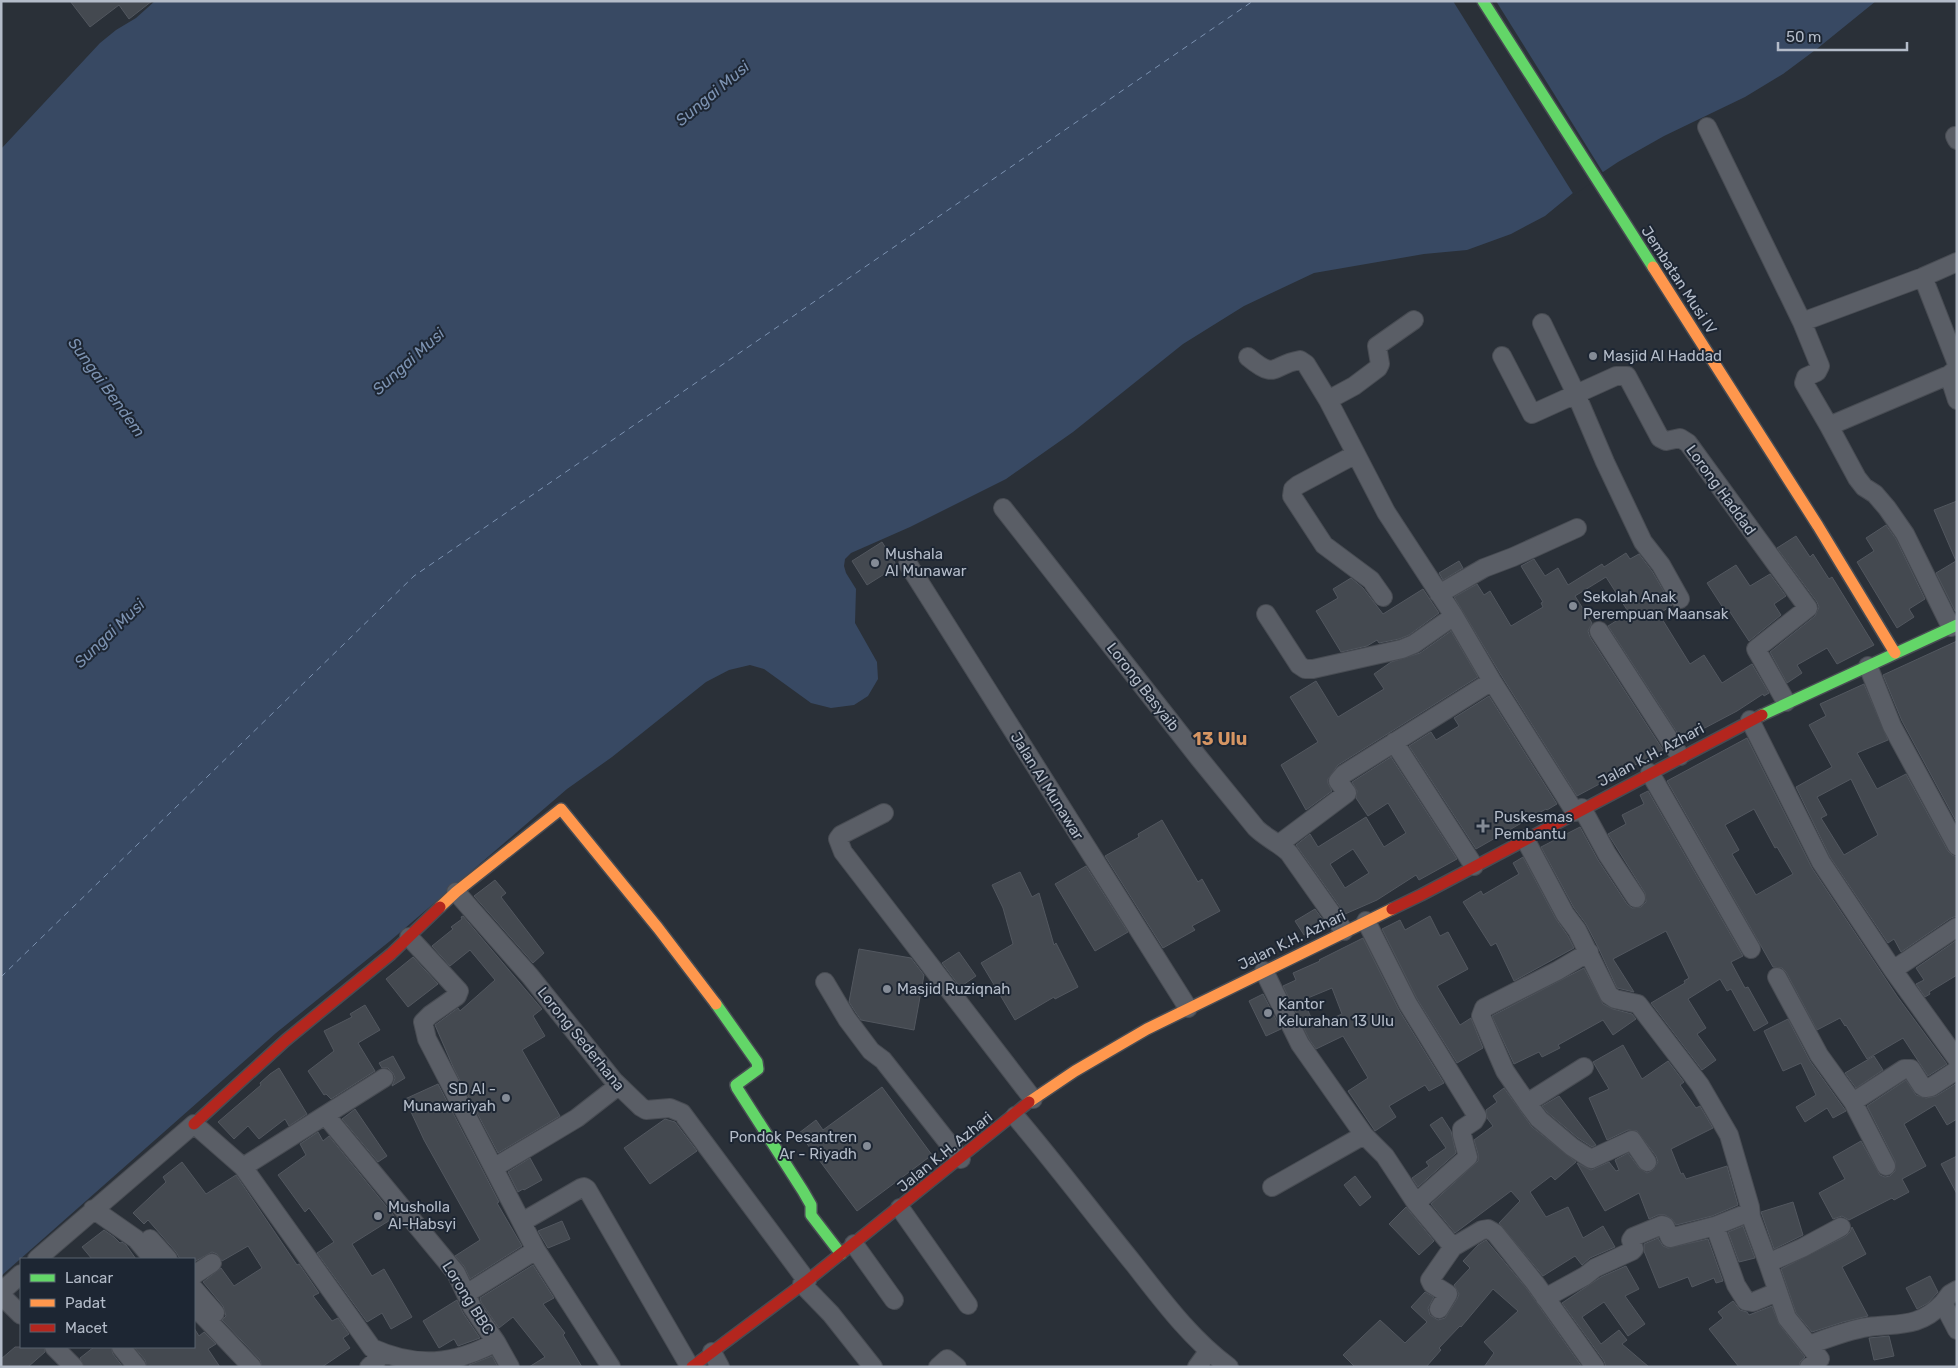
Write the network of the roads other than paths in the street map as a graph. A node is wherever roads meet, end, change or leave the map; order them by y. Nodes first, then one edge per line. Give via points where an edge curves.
1 (1483, 1) edge
2 (1706, 127) dead end
3 (1957, 262) edge
4 (1923, 277) junction
5 (1414, 320) dead end
6 (1802, 322) junction
7 (1542, 323) dead end
8 (1502, 356) dead end
9 (1248, 357) dead end
10 (1954, 370) edge
11 (1576, 394) junction
12 (1328, 400) junction
13 (1957, 400) edge
14 (1829, 426) junction
15 (1356, 454) junction
16 (1003, 508) dead end
17 (1577, 528) dead end
18 (908, 564) dead end
19 (1439, 594) junction
20 (1383, 597) dead end
21 (1680, 599) dead end
22 (1266, 614) dead end
23 (1454, 616) junction
24 (1954, 626) edge
25 (1599, 631) dead end
26 (1895, 653) junction
27 (1868, 666) junction
28 (1492, 681) junction
29 (1786, 702) junction
30 (1750, 720) junction
31 (1394, 742) junction
32 (1680, 756) junction
33 (1650, 773) junction
34 (1579, 810) junction
35 (884, 814) dead end
36 (1525, 839) junction
37 (1280, 844) junction
38 (1957, 846) edge
39 (1474, 866) junction
40 (456, 892) junction
41 (1636, 898) dead end
42 (1366, 921) junction
43 (1957, 927) edge
44 (1344, 931) junction
45 (409, 936) junction
46 (1751, 949) dead end
47 (1590, 952) junction
48 (1893, 970) junction
49 (1264, 971) junction
50 (1778, 977) dead end
51 (825, 982) dead end
52 (1188, 1008) junction
53 (1957, 1059) edge
54 (1584, 1067) dead end
55 (1957, 1070) edge
56 (384, 1078) dead end
57 (618, 1086) junction
58 (1033, 1099) junction
59 (1853, 1102) junction
60 (1527, 1103) junction
61 (326, 1116) junction
62 (1015, 1116) junction
63 (194, 1124) junction
64 (1364, 1135) junction
65 (961, 1159) junction
66 (1647, 1162) dead end
67 (1886, 1166) dead end
68 (243, 1167) junction
69 (495, 1167) junction
70 (1272, 1188) dead end
71 (1416, 1203) junction
72 (900, 1208) junction
73 (93, 1209) junction
74 (1750, 1212) junction
75 (522, 1222) junction
76 (1715, 1226) junction
77 (1841, 1227) dead end
78 (146, 1235) dead end
79 (1453, 1247) junction
80 (847, 1249) junction
81 (536, 1250) junction
82 (41, 1258) edge
83 (153, 1258) edge
84 (167, 1258) edge
85 (212, 1263) dead end
86 (1768, 1263) junction
87 (195, 1274) edge
88 (20, 1275) edge
89 (804, 1283) junction
90 (195, 1290) edge
91 (1957, 1290) edge
92 (1778, 1292) junction
93 (1, 1294) edge
94 (466, 1294) junction
95 (1545, 1298) junction
96 (894, 1300) dead end
97 (1943, 1303) junction
98 (968, 1305) dead end
99 (195, 1307) edge
100 (1439, 1309) dead end
101 (20, 1314) edge
102 (218, 1317) dead end
103 (1957, 1330) edge
104 (496, 1342) junction
105 (55, 1348) edge
106 (122, 1348) edge
107 (1208, 1352) junction
108 (383, 1354) junction
109 (1816, 1359) edge
110 (716, 1360) edge
111 (74, 1367) edge
112 (137, 1367) edge
113 (252, 1367) edge
114 (369, 1367) edge
115 (510, 1367) edge
116 (611, 1367) edge
117 (691, 1367) edge
118 (873, 1367) edge
119 (938, 1367) edge
120 (957, 1367) edge
121 (1197, 1367) edge
122 (1230, 1367) edge
123 (1595, 1367) edge

1 - 26 street, Jembatan Musi IV via 1818,526
2 - 6 street
3 - 4 street
4 - 6 street
4 - 10 street
5 - 12 street via 1377,346 1378,368
6 - 14 street via 1820,366 1817,372 1806,377 1804,383
7 - 11 street
8 - 11 street, Lorong Haddad via 1532,414
9 - 12 street via 1261,368 1269,370 1300,360 1306,364
10 - 13 street
10 - 14 street
11 - 21 street via 1644,542 1662,565
11 - 29 street, Lorong Haddad via 1616,376 1627,376 1660,438 1666,441 1680,438 1688,443 1808,608 1756,649
12 - 15 street
14 - 24 street via 1857,478 1887,508 1905,534
15 - 19 street via 1386,512
15 - 20 street via 1298,485 1292,493 1324,545 1371,580
16 - 37 street, Lorong Basyaib via 1256,828 1266,838
17 - 19 street via 1484,568
18 - 52 street, Jalan Al Munawar
19 - 23 street
22 - 23 street via 1299,665 1305,669 1402,649
23 - 28 street
24 - 26 street, Jalan K.H. Azhari
25 - 32 street
26 - 27 street, Jalan K.H. Azhari
27 - 29 street, Jalan K.H. Azhari
27 - 38 street via 1892,726
28 - 31 street
28 - 34 street
29 - 30 street, Jalan K.H. Azhari
30 - 32 street, Jalan K.H. Azhari
30 - 48 street via 1821,862
31 - 37 street via 1340,778 1338,781 1347,793
31 - 39 street
32 - 33 street, Jalan K.H. Azhari
33 - 34 street, Jalan K.H. Azhari
33 - 46 street
34 - 36 street, Jalan K.H. Azhari
34 - 41 street
35 - 58 street via 841,834 838,839 844,852
36 - 39 street, Jalan K.H. Azhari
36 - 47 street via 1565,914
37 - 44 street, Lorong Basyaib
39 - 42 street, Jalan K.H. Azhari
40 - 45 street
40 - 57 street, Lorong Sederhana via 530,976
40 - 80 street via 561,809 658,928 757,1062 758,1069 738,1083 737,1088 803,1191 811,1205 811,1215
42 - 44 street, Jalan K.H. Azhari
42 - 71 street via 1408,1004 1477,1116 1462,1129 1468,1157
43 - 48 street
44 - 49 street, Jalan K.H. Azhari
45 - 63 street via 286,1040
45 - 69 street via 459,991 457,996 425,1018 422,1025
47 - 60 street via 1484,1008 1481,1013 1505,1071
47 - 74 street via 1609,995 1638,1004 1700,1085 1729,1136
48 - 53 street
49 - 52 street, Jalan K.H. Azhari
49 - 64 street via 1300,1044
50 - 59 street via 1819,1055
51 - 65 street via 871,1051 883,1060
52 - 58 street, Jalan K.H. Azhari via 1118,1045
54 - 60 street
55 - 59 street via 1925,1088 1911,1070 1904,1069
56 - 61 street
57 - 69 street via 577,1118
57 - 89 street, Lorong Sederhana via 646,1110 670,1108 682,1113
58 - 62 street, Jalan K.H. Azhari
59 - 67 street
60 - 66 street via 1539,1119 1587,1158 1596,1159 1632,1140
61 - 68 street
61 - 94 street, Lorong BBC via 456,1273
62 - 65 street, Jalan K.H. Azhari
62 - 107 street via 1178,1320
63 - 68 street
63 - 73 street
64 - 70 street
64 - 71 street via 1385,1156
65 - 72 street, Jalan K.H. Azhari
68 - 108 street via 372,1348
69 - 75 street
71 - 79 street
72 - 80 street, Jalan K.H. Azhari
72 - 98 street
73 - 82 street
73 - 83 street via 136,1239
74 - 76 street
74 - 86 street
75 - 81 street
75 - 117 street via 580,1188 587,1189
76 - 92 street via 1736,1285 1746,1301 1753,1302
76 - 95 street via 1670,1238 1662,1225 1633,1237 1632,1251 1595,1268
77 - 86 street
78 - 84 street
79 - 95 street via 1488,1229 1495,1233
79 - 100 street via 1430,1280 1448,1294
80 - 89 street, Jalan K.H. Azhari
80 - 96 street
81 - 94 street
81 - 116 street
85 - 87 street
86 - 92 street
88 - 93 street
89 - 110 street, Jalan K.H. Azhari
89 - 118 street, Lorong Sederhana
90 - 102 street
91 - 97 street
92 - 109 street via 1788,1318
93 - 101 street
94 - 104 street, Lorong BBC
95 - 123 street
97 - 103 street
97 - 109 street via 1936,1310 1905,1325 1867,1327 1835,1335
99 - 113 street
104 - 108 street via 443,1363 414,1362
104 - 115 street, Lorong BBC
105 - 111 street
106 - 112 street
107 - 121 street
107 - 122 street
108 - 114 street
110 - 117 street, Jalan K.H. Azhari
119 - 120 street via 947,1359

